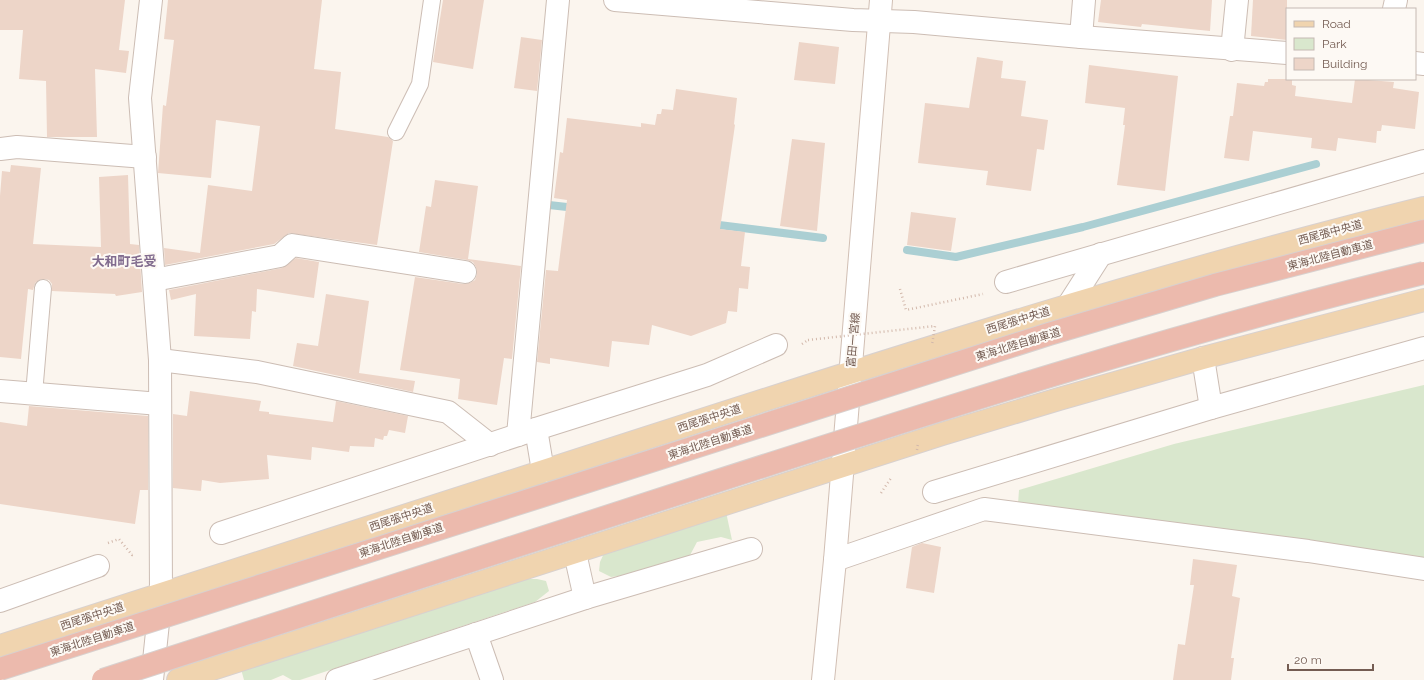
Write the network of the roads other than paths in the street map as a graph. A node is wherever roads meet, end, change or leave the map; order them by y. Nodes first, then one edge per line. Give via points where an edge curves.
1 (152, 0) edge
2 (432, 0) edge
3 (558, 0) edge
4 (615, 0) edge
5 (881, 0) edge
6 (1084, 0) edge
7 (1236, 0) edge
8 (879, 22) junction
9 (1081, 38) junction
10 (1232, 50) junction
11 (1286, 53) edge
12 (396, 132) dead end
13 (0, 149) edge
14 (145, 157) junction
15 (1424, 161) edge
16 (1424, 208) edge
17 (1424, 231) edge
18 (1102, 254) junction
19 (465, 272) dead end
20 (1424, 273) edge
21 (154, 280) junction
22 (1006, 282) dead end
23 (43, 288) dead end
24 (1424, 300) edge
25 (1069, 304) junction
26 (776, 345) dead end
27 (1424, 348) edge
28 (1203, 358) junction
29 (160, 360) junction
30 (851, 372) junction
31 (0, 391) edge
32 (34, 394) junction
33 (160, 404) junction
34 (1211, 408) junction
35 (527, 432) junction
36 (490, 445) junction
37 (843, 465) junction
38 (543, 471) junction
39 (983, 478) junction
40 (934, 492) dead end
41 (984, 509) junction
42 (221, 533) dead end
43 (751, 549) dead end
44 (575, 553) junction
45 (835, 560) junction
46 (98, 566) dead end
47 (1424, 569) edge
48 (161, 594) junction
49 (585, 598) junction
50 (0, 601) edge
51 (476, 634) junction
52 (0, 646) edge
53 (0, 669) edge
54 (102, 680) edge
55 (152, 680) edge
56 (178, 680) edge
57 (337, 680) edge
58 (492, 680) edge
59 (823, 680) edge

1 - 14 street via 140,98
2 - 12 lane via 420,84
3 - 35 street
4 - 8 street
5 - 8 street, 富田一宮線
6 - 9 street
7 - 10 street
8 - 9 street via 914,22
8 - 30 street, 富田一宮線
9 - 10 street
10 - 11 street
13 - 14 street via 17,147
14 - 21 street
15 - 18 street
16 - 25 main road, 西尾張中央道 via 1218,261
17 - 53 highway, 東海北陸自動車道, bridge via 1215,285 1042,336
18 - 22 street
18 - 25 street
19 - 21 street via 292,245 280,256
20 - 54 highway, bridge via 1066,371
21 - 29 street
23 - 32 lane
24 - 28 main road
25 - 30 main road, 西尾張中央道
26 - 35 street via 707,375
27 - 34 street
28 - 34 street
28 - 37 main road
29 - 33 street
29 - 36 street via 257,372 448,412
30 - 37 street, 富田一宮線
30 - 38 main road, 西尾張中央道
31 - 32 street
32 - 33 street
33 - 48 street
34 - 39 street
35 - 36 street
35 - 38 street
36 - 42 street
37 - 44 main road
37 - 45 street, 富田一宮線
38 - 48 main road, 西尾張中央道
39 - 40 street
39 - 41 street via 986,493
41 - 45 street
41 - 47 street via 1308,551
43 - 49 street
44 - 49 street
44 - 56 main road
45 - 59 street, 富田一宮線
46 - 50 street
48 - 52 main road, 西尾張中央道
48 - 55 street
49 - 51 street
51 - 57 street
51 - 58 street

